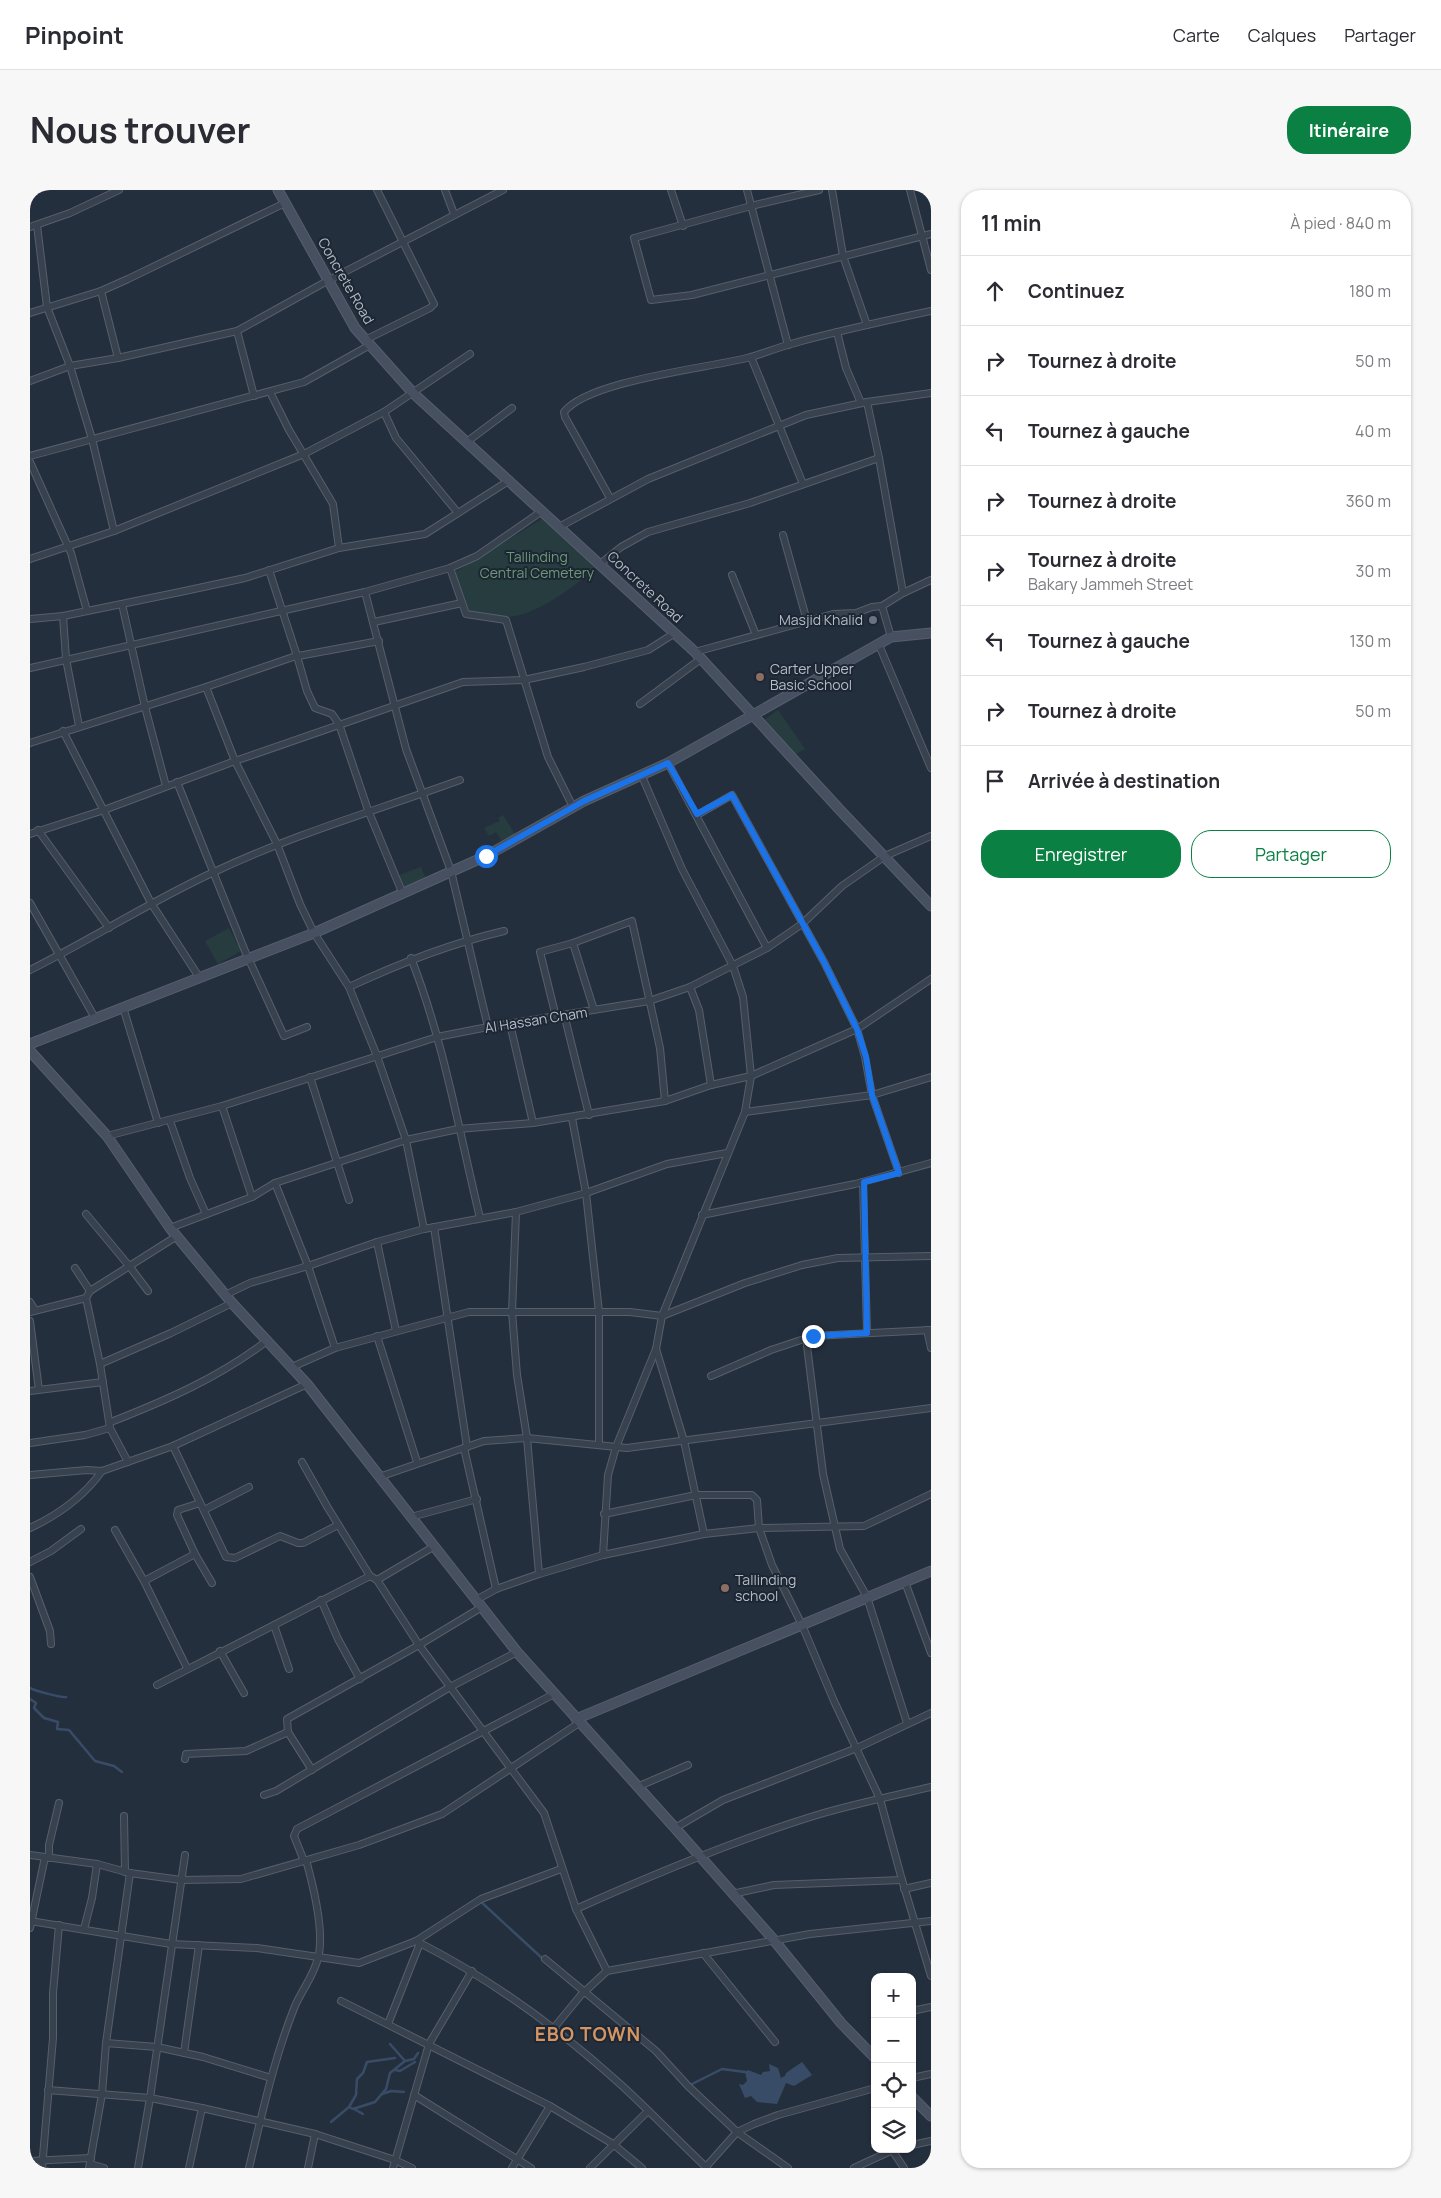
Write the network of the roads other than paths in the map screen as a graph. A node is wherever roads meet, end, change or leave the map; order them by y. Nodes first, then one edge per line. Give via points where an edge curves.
1 (119, 190) edge
2 (278, 190) edge
3 (377, 190) edge
4 (445, 190) edge
5 (503, 190) edge
6 (671, 190) edge
7 (747, 190) edge
8 (820, 190) edge
9 (832, 190) edge
10 (910, 190) edge
11 (285, 203) junction
12 (751, 206) junction
13 (454, 214) junction
14 (33, 226) edge
15 (683, 226) junction
16 (931, 234) edge
17 (922, 236) junction
18 (401, 242) junction
19 (842, 256) junction
20 (931, 270) edge
21 (768, 275) junction
22 (329, 280) junction
23 (101, 290) junction
24 (47, 307) junction
25 (931, 312) edge
26 (30, 313) edge
27 (866, 324) junction
28 (237, 331) junction
29 (837, 332) junction
30 (368, 343) junction
31 (788, 345) junction
32 (470, 354) dead end
33 (750, 357) junction
34 (118, 358) junction
35 (70, 366) junction
36 (30, 381) edge
37 (270, 392) junction
38 (413, 393) junction
39 (931, 393) edge
40 (254, 396) junction
41 (864, 403) junction
42 (512, 408) dead end
43 (384, 412) junction
44 (778, 425) junction
45 (92, 439) junction
46 (468, 442) junction
47 (304, 454) junction
48 (30, 456) edge
49 (879, 458) junction
50 (30, 462) edge
51 (510, 480) junction
52 (804, 484) junction
53 (610, 498) junction
54 (542, 511) junction
55 (458, 513) junction
56 (559, 527) junction
57 (114, 531) junction
58 (782, 535) dead end
59 (67, 546) junction
60 (339, 548) junction
61 (30, 559) edge
62 (600, 564) junction
63 (450, 568) junction
64 (269, 570) junction
65 (732, 575) dead end
66 (931, 580) edge
67 (365, 592) junction
68 (903, 593) junction
69 (462, 603) junction
70 (122, 604) junction
71 (882, 606) junction
72 (282, 610) junction
73 (87, 611) junction
74 (63, 616) junction
75 (30, 619) edge
76 (808, 621) junction
77 (374, 622) junction
78 (931, 633) edge
79 (675, 634) junction
80 (756, 635) junction
81 (892, 637) junction
82 (379, 641) junction
83 (879, 645) junction
84 (132, 646) junction
85 (699, 655) junction
86 (298, 656) junction
87 (66, 659) junction
88 (30, 668) edge
89 (524, 680) junction
90 (206, 687) junction
91 (396, 704) junction
92 (640, 704) dead end
93 (145, 707) junction
94 (755, 714) junction
95 (339, 724) junction
96 (79, 726) junction
97 (63, 731) junction
98 (30, 743) edge
99 (235, 761) junction
100 (668, 763) junction
101 (931, 768) edge
102 (641, 774) junction
103 (460, 780) dead end
104 (178, 782) junction
105 (166, 786) junction
106 (422, 794) junction
107 (573, 807) junction
108 (104, 810) junction
109 (368, 810) junction
110 (697, 814) junction
111 (38, 830) junction
112 (30, 834) edge
113 (931, 836) edge
114 (277, 844) junction
115 (885, 856) junction
116 (451, 871) junction
117 (213, 872) junction
118 (402, 892) junction
119 (30, 903) edge
120 (151, 903) junction
121 (931, 906) edge
122 (802, 924) junction
123 (110, 928) junction
124 (504, 931) dead end
125 (314, 934) junction
126 (467, 939) junction
127 (573, 943) junction
128 (767, 948) junction
129 (59, 956) junction
130 (411, 958) junction
131 (250, 959) junction
132 (733, 966) junction
133 (30, 970) edge
134 (199, 977) junction
135 (931, 979) edge
136 (349, 987) junction
137 (690, 987) junction
138 (649, 1001) junction
139 (124, 1006) junction
140 (594, 1010) junction
141 (556, 1017) junction
142 (95, 1018) junction
143 (510, 1024) junction
144 (308, 1027) dead end
145 (488, 1027) junction
146 (857, 1029) junction
147 (437, 1037) junction
148 (30, 1044) edge
149 (30, 1051) edge
150 (377, 1056) junction
151 (310, 1076) junction
152 (751, 1076) junction
153 (931, 1077) edge
154 (711, 1084) junction
155 (872, 1095) junction
156 (666, 1102) junction
157 (222, 1106) junction
158 (745, 1112) junction
159 (589, 1115) junction
160 (572, 1118) junction
161 (170, 1121) junction
162 (158, 1123) junction
163 (533, 1123) junction
164 (458, 1130) junction
165 (107, 1136) junction
166 (406, 1140) junction
167 (727, 1153) junction
168 (336, 1162) junction
169 (931, 1163) edge
170 (899, 1173) junction
171 (864, 1182) junction
172 (275, 1183) junction
173 (586, 1193) junction
174 (252, 1197) junction
175 (349, 1200) dead end
176 (516, 1212) junction
177 (86, 1214) dead end
178 (206, 1214) junction
179 (702, 1215) junction
180 (480, 1218) junction
181 (434, 1227) junction
182 (170, 1228) junction
183 (424, 1229) junction
184 (177, 1236) junction
185 (377, 1242) junction
186 (931, 1256) edge
187 (865, 1257) junction
188 (308, 1266) junction
189 (130, 1267) junction
190 (75, 1268) dead end
191 (90, 1291) junction
192 (148, 1291) dead end
193 (225, 1295) junction
194 (86, 1298) junction
195 (30, 1302) edge
196 (232, 1303) junction
197 (33, 1311) edge
198 (512, 1312) junction
199 (600, 1312) junction
200 (662, 1316) junction
201 (447, 1317) junction
202 (30, 1321) edge
203 (929, 1330) edge
204 (396, 1331) junction
205 (867, 1333) junction
206 (377, 1336) junction
207 (806, 1338) junction
208 (268, 1340) junction
209 (335, 1348) junction
210 (931, 1348) edge
211 (656, 1349) junction
212 (100, 1364) junction
213 (292, 1367) junction
214 (711, 1376) dead end
215 (103, 1382) junction
216 (307, 1384) junction
217 (39, 1390) junction
218 (30, 1391) edge
219 (931, 1408) edge
220 (816, 1424) junction
221 (110, 1425) junction
222 (527, 1438) junction
223 (684, 1442) junction
224 (30, 1443) edge
225 (600, 1444) junction
226 (173, 1446) junction
227 (465, 1447) junction
228 (616, 1447) junction
229 (128, 1462) junction
230 (302, 1462) dead end
231 (417, 1462) junction
232 (102, 1471) junction
233 (30, 1475) edge
234 (379, 1476) junction
235 (250, 1487) dead end
236 (931, 1494) edge
237 (696, 1495) junction
238 (477, 1499) junction
239 (200, 1503) junction
240 (204, 1510) junction
241 (604, 1514) junction
242 (411, 1517) junction
243 (338, 1525) junction
244 (834, 1525) junction
245 (30, 1528) edge
246 (759, 1528) junction
247 (82, 1529) dead end
248 (115, 1530) dead end
249 (704, 1534) junction
250 (433, 1547) junction
251 (195, 1554) junction
252 (603, 1555) junction
253 (30, 1562) edge
254 (931, 1571) edge
255 (539, 1574) junction
256 (370, 1576) junction
257 (30, 1577) edge
258 (378, 1580) junction
259 (144, 1581) junction
260 (905, 1582) junction
261 (212, 1583) dead end
262 (496, 1589) junction
263 (33, 1593) edge
264 (867, 1597) junction
265 (321, 1600) junction
266 (479, 1603) junction
267 (802, 1624) junction
268 (274, 1625) junction
269 (51, 1644) dead end
270 (419, 1645) junction
271 (220, 1651) junction
272 (517, 1652) junction
273 (931, 1653) edge
274 (187, 1668) junction
275 (289, 1669) dead end
276 (360, 1678) junction
277 (157, 1685) dead end
278 (450, 1687) junction
279 (244, 1693) dead end
280 (554, 1694) junction
281 (931, 1713) edge
282 (578, 1721) junction
283 (907, 1723) junction
284 (483, 1731) junction
285 (288, 1732) junction
286 (857, 1748) junction
287 (185, 1759) dead end
288 (688, 1765) dead end
289 (512, 1768) junction
290 (312, 1770) junction
291 (637, 1787) junction
292 (931, 1787) edge
293 (264, 1795) dead end
294 (880, 1799) junction
295 (59, 1804) dead end
296 (124, 1816) dead end
297 (675, 1828) junction
298 (30, 1855) edge
299 (185, 1855) dead end
300 (47, 1858) junction
301 (700, 1858) junction
302 (305, 1861) junction
303 (97, 1864) junction
304 (561, 1869) junction
305 (127, 1872) junction
306 (180, 1880) junction
307 (902, 1880) junction
308 (931, 1883) edge
309 (904, 1889) junction
310 (732, 1894) junction
311 (576, 1909) junction
312 (931, 1921) edge
313 (914, 1922) junction
314 (30, 1924) edge
315 (59, 1925) junction
316 (84, 1929) junction
317 (121, 1937) junction
318 (773, 1939) junction
319 (418, 1942) junction
320 (172, 1944) junction
321 (199, 1945) junction
322 (702, 1954) junction
323 (318, 1958) junction
324 (545, 1959) dead end
325 (472, 1971) junction
326 (607, 1971) junction
327 (931, 1976) edge
328 (584, 1992) junction
329 (341, 2001) dead end
330 (931, 2007) edge
331 (916, 2009) edge
332 (388, 2024) junction
333 (553, 2029) junction
334 (775, 2042) dead end
335 (106, 2043) junction
336 (429, 2044) junction
337 (157, 2047) junction
338 (184, 2053) junction
339 (871, 2054) edge
340 (931, 2074) edge
341 (916, 2077) edge
342 (271, 2078) junction
343 (871, 2089) edge
344 (48, 2090) junction
345 (102, 2094) junction
346 (414, 2095) junction
347 (150, 2098) junction
348 (916, 2101) edge
349 (550, 2106) junction
350 (202, 2108) junction
351 (648, 2111) junction
352 (931, 2116) edge
353 (261, 2121) junction
354 (737, 2132) junction
355 (315, 2134) junction
356 (931, 2141) edge
357 (613, 2144) junction
358 (916, 2144) edge
359 (887, 2153) edge
360 (896, 2153) edge
361 (43, 2159) junction
362 (30, 2160) edge
363 (395, 2160) junction
364 (518, 2160) junction
365 (90, 2163) edge
366 (42, 2168) edge
367 (104, 2168) edge
368 (138, 2168) edge
369 (189, 2168) edge
370 (249, 2168) edge
371 (308, 2168) edge
372 (393, 2168) edge
373 (412, 2168) edge
374 (512, 2168) edge
375 (531, 2168) edge
376 (590, 2168) edge
377 (642, 2168) edge
378 (706, 2168) edge
379 (788, 2168) edge
380 (854, 2168) edge
381 (904, 2168) edge

1 - 14 street
2 - 11 street, Concrete Road
3 - 18 street
4 - 13 street
5 - 13 street
6 - 15 street
7 - 12 street
8 - 12 street
9 - 19 street
10 - 17 street
11 - 22 street, Concrete Road
11 - 23 street
12 - 15 street
12 - 21 street
13 - 18 street
14 - 24 street
15 - 21 street via 634,238 651,300 692,295
16 - 17 street
17 - 19 street
17 - 20 street
18 - 22 street
18 - 30 street via 434,304
19 - 21 street
19 - 27 street
21 - 31 street
22 - 28 street
22 - 30 street, Concrete Road via 355,328
23 - 24 street
23 - 34 street
24 - 26 street
24 - 35 street
25 - 27 street
27 - 29 street
28 - 34 street
28 - 40 street
29 - 31 street
29 - 41 street via 846,368
30 - 37 street via 304,382
30 - 38 street, Concrete Road
31 - 33 street
32 - 38 street
33 - 44 street
33 - 53 street via 671,372 598,392 564,412
34 - 35 street
35 - 36 street
35 - 45 street
37 - 40 street
37 - 47 street
38 - 43 street
38 - 46 street, Concrete Road
39 - 41 street
40 - 45 street
41 - 44 street via 806,415
41 - 49 street
42 - 46 street
43 - 47 street
43 - 55 street via 396,438
44 - 52 street
44 - 53 street
45 - 48 street
45 - 57 street
46 - 51 street, Concrete Road
47 - 57 street
47 - 60 street via 333,504
49 - 52 street
49 - 68 street
50 - 59 street
51 - 54 street, Concrete Road
51 - 55 street
52 - 62 street via 750,504 648,532
53 - 56 street
54 - 56 street, Concrete Road
54 - 63 street via 477,556
55 - 60 street via 424,534
56 - 62 street, Concrete Road
57 - 59 street
58 - 76 street
59 - 61 street
59 - 73 street
60 - 64 street
62 - 79 street, Concrete Road
63 - 67 street
63 - 69 street
64 - 70 street via 246,578
64 - 72 street
65 - 80 street
66 - 68 street
67 - 72 street
67 - 77 street
68 - 71 street
69 - 77 street
69 - 89 street via 466,614 506,620
70 - 73 street
70 - 84 street
71 - 76 street
71 - 81 street
72 - 84 street
72 - 86 street
73 - 74 street
74 - 75 street
74 - 87 street
76 - 80 street
77 - 82 street
78 - 81 street
79 - 85 street, Concrete Road
79 - 89 street via 648,650
80 - 85 street
81 - 83 street
82 - 86 street
82 - 91 street
83 - 94 street
83 - 101 street
84 - 87 street
84 - 93 street
85 - 92 street
85 - 94 street, Concrete Road
86 - 90 street
86 - 95 street via 307,691 316,708 332,714
87 - 88 street
87 - 96 street
89 - 91 street via 464,682
89 - 107 street via 548,758
90 - 93 street
90 - 99 street
91 - 95 street
91 - 106 street via 406,749
93 - 96 street
93 - 105 street
94 - 100 street
94 - 115 street, Concrete Road
95 - 99 street
95 - 109 street
96 - 97 street
97 - 98 street
97 - 108 street
99 - 104 street
99 - 114 street
100 - 102 street
100 - 110 street
102 - 107 street
102 - 132 street via 682,869
103 - 106 street
104 - 105 street
104 - 117 street
105 - 108 street
106 - 109 street
106 - 116 street
107 - 116 street via 486,856
108 - 111 street
108 - 120 street
109 - 114 street
109 - 118 street
110 - 122 street via 732,795
110 - 128 street via 706,837
111 - 112 street
111 - 123 street
113 - 115 street, Al Hassan Cham
114 - 117 street
114 - 125 street
115 - 121 street, Concrete Road
115 - 122 street, Al Hassan Cham via 842,886
116 - 118 street
116 - 126 street
117 - 120 street
117 - 131 street
118 - 125 street
119 - 129 street
120 - 123 street
120 - 134 street
122 - 128 street, Al Hassan Cham
122 - 146 street
123 - 129 street
124 - 126 street
125 - 131 street
125 - 136 street
126 - 130 street
126 - 145 street
127 - 138 street via 632,922
127 - 140 street
127 - 141 street via 540,952
128 - 132 street, Al Hassan Cham
129 - 133 street
129 - 142 street
130 - 136 street
130 - 147 street
131 - 134 street
131 - 144 street via 284,1036
132 - 137 street, Al Hassan Cham
132 - 152 street via 743,997
134 - 139 street
135 - 146 street
136 - 150 street
137 - 138 street, Al Hassan Cham
137 - 154 street via 699,1010
138 - 140 street, Al Hassan Cham
138 - 156 street via 660,1048
139 - 142 street
139 - 162 street
140 - 141 street, Al Hassan Cham
141 - 143 street, Al Hassan Cham
141 - 159 street via 564,1018 566,1022
142 - 148 street
143 - 145 street, Al Hassan Cham
143 - 163 street
145 - 147 street, Al Hassan Cham
146 - 152 street
146 - 155 street via 866,1057
147 - 150 street, Al Hassan Cham
147 - 164 street
149 - 165 street
150 - 151 street, Al Hassan Cham
150 - 166 street
151 - 157 street, Al Hassan Cham
151 - 168 street
152 - 154 street
152 - 158 street
153 - 155 street
154 - 156 street
155 - 158 street
155 - 170 street
156 - 159 street
157 - 161 street, Al Hassan Cham
157 - 174 street
158 - 167 street
159 - 160 street
160 - 163 street
160 - 173 street
161 - 162 street, Al Hassan Cham
161 - 178 street
162 - 165 street, Al Hassan Cham
163 - 164 street
164 - 166 street
164 - 180 street
165 - 182 street
166 - 168 street
166 - 183 street
167 - 173 street via 668,1164
167 - 179 street
168 - 172 street
168 - 175 street
169 - 170 street
170 - 171 street
171 - 179 street
171 - 187 street
172 - 174 street
172 - 188 street
173 - 176 street
173 - 199 street
174 - 178 street
176 - 180 street
176 - 198 street
177 - 189 street
178 - 182 street
179 - 200 street
180 - 181 street
181 - 183 street
181 - 201 street
182 - 184 street
183 - 185 street
184 - 189 street
184 - 193 street
185 - 188 street
185 - 204 street
186 - 187 street
187 - 200 street via 802,1265 745,1283
187 - 205 street
188 - 193 street via 250,1283
188 - 209 street
189 - 191 street
189 - 192 street
190 - 191 street
191 - 194 street
193 - 196 street
194 - 197 street
194 - 212 street
195 - 197 street
196 - 208 street
196 - 212 street
198 - 199 street
198 - 201 street via 469,1312
198 - 222 street
199 - 200 street
199 - 225 street
200 - 211 street
201 - 204 street
201 - 227 street
202 - 217 street
203 - 205 street
203 - 210 street
204 - 206 street
205 - 207 street
206 - 209 street
206 - 231 street
207 - 214 street
207 - 220 street
208 - 213 street
208 - 221 street via 211,1379
209 - 213 street
211 - 223 street
211 - 228 street
212 - 215 street
213 - 216 street
215 - 217 street
215 - 221 street
216 - 226 street
216 - 234 street
217 - 218 street
219 - 220 street
220 - 223 street
220 - 244 street
221 - 224 street via 85,1435
221 - 229 street
222 - 225 street
222 - 227 street via 484,1441
222 - 255 street
223 - 228 street
223 - 237 street
225 - 228 street
226 - 229 street
226 - 239 street
227 - 231 street
227 - 238 street
228 - 241 street via 608,1475
229 - 232 street
230 - 243 street
231 - 234 street
232 - 233 street
232 - 245 street via 92,1485 69,1505
234 - 242 street
235 - 240 street
236 - 244 street via 864,1526
237 - 241 street
237 - 246 street via 752,1495 757,1500
237 - 249 street
238 - 242 street
238 - 262 street
239 - 240 street
239 - 251 street via 177,1512
240 - 243 street via 226,1557 230,1558 280,1536 302,1543
241 - 252 street
242 - 250 street
243 - 256 street
244 - 246 street
244 - 264 street via 840,1549
246 - 249 street
246 - 267 street via 772,1565
247 - 253 street
248 - 259 street
249 - 252 street
250 - 258 street
250 - 266 street
251 - 259 street
251 - 261 street
252 - 255 street
254 - 260 street
255 - 262 street
256 - 258 street
256 - 265 street
257 - 263 street
258 - 270 street
259 - 274 street
260 - 264 street
260 - 273 street
262 - 266 street
263 - 269 street via 50,1631
264 - 267 street
264 - 283 street
265 - 268 street
265 - 276 street
266 - 270 street
266 - 272 street
267 - 282 street
267 - 286 street
268 - 271 street
268 - 275 street
270 - 276 street
270 - 278 street
271 - 274 street
271 - 279 street
272 - 278 street
272 - 280 street
274 - 277 street
276 - 285 street via 287,1719
278 - 284 street
278 - 290 street
280 - 282 street
280 - 284 street
281 - 283 street
282 - 289 street
282 - 291 street
283 - 286 street
284 - 289 street
284 - 302 street via 297,1829 294,1836
285 - 287 street via 246,1752 190,1753
285 - 290 street
286 - 294 street
286 - 297 street via 723,1800
288 - 291 street
289 - 302 street via 442,1814
289 - 304 street via 544,1813
290 - 293 street
291 - 297 street
292 - 294 street
294 - 301 street via 817,1815
294 - 307 street
295 - 300 street
296 - 305 street
297 - 301 street
298 - 300 street
299 - 306 street
300 - 303 street
300 - 314 street
301 - 310 street
301 - 311 street
302 - 306 street via 241,1879
302 - 323 street via 315,1890 320,1936
303 - 305 street
303 - 316 street
304 - 311 street
304 - 319 street via 481,1899
305 - 306 street
305 - 317 street
306 - 320 street
307 - 309 street
307 - 310 street via 774,1885
308 - 309 street
309 - 313 street
310 - 318 street
311 - 326 street
312 - 313 street
313 - 318 street
313 - 327 street
314 - 315 street
315 - 316 street
315 - 344 street
316 - 317 street
317 - 320 street
317 - 335 street
318 - 322 street
318 - 339 street
319 - 323 street via 359,1963
319 - 325 street
319 - 332 street
320 - 321 street
320 - 337 street
321 - 323 street via 257,1948
321 - 338 street
322 - 326 street
322 - 334 street
323 - 342 street via 295,2006
324 - 328 street
325 - 333 street
325 - 336 street
326 - 328 street
328 - 333 street
328 - 354 street via 656,2051
329 - 332 street
330 - 331 street
332 - 336 street
333 - 351 street via 619,2082
335 - 337 street
335 - 345 street
336 - 346 street
336 - 349 street
337 - 338 street
337 - 347 street
338 - 342 street
340 - 341 street
342 - 353 street
343 - 354 street via 778,2115
344 - 345 street
344 - 361 street
345 - 347 street
345 - 365 street
346 - 363 street
346 - 364 street
347 - 350 street
347 - 368 street
348 - 352 street
349 - 357 street
349 - 364 street
350 - 353 street
350 - 369 street
351 - 357 street
351 - 378 street
353 - 355 street
353 - 370 street
354 - 378 street
354 - 379 street
355 - 363 street
355 - 371 street
356 - 358 street
357 - 376 street
357 - 377 street
359 - 380 street
360 - 381 street
361 - 362 street
361 - 365 street
361 - 366 street
363 - 372 street
363 - 373 street
364 - 374 street
364 - 375 street
365 - 367 street

